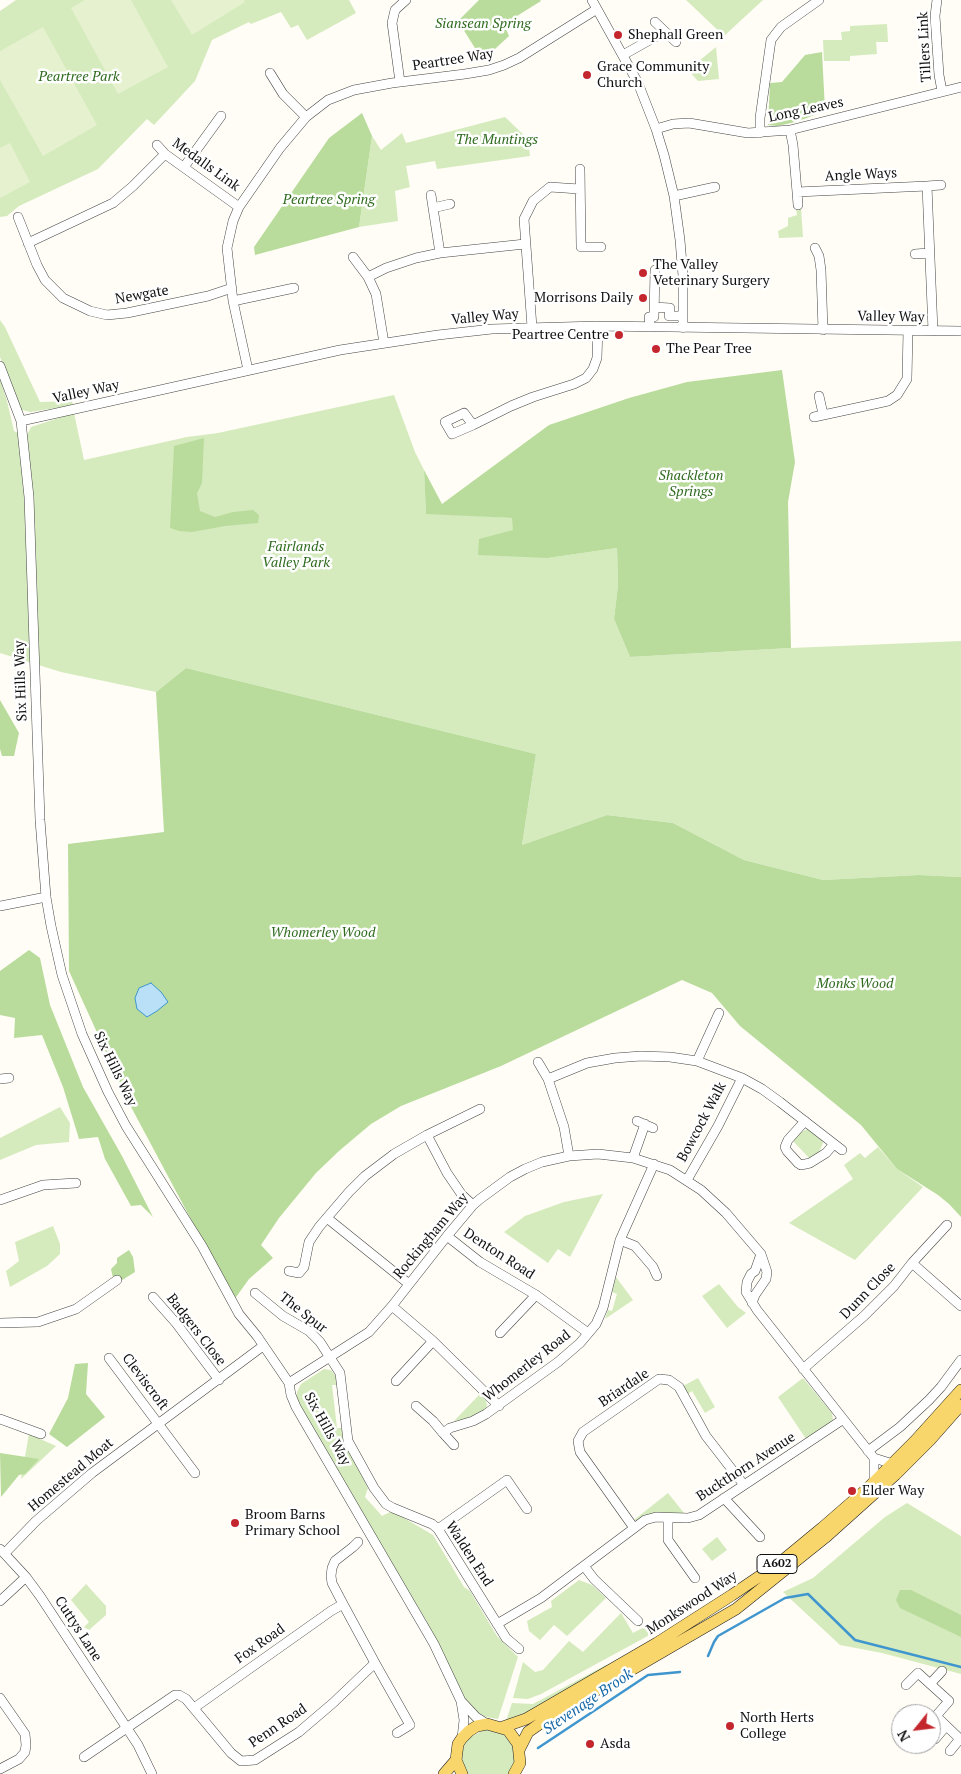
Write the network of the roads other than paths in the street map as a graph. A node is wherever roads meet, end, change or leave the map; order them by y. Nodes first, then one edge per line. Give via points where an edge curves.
1 (406, 0) edge
2 (592, 0) edge
3 (818, 0) edge
4 (937, 0) edge
5 (597, 9) junction
6 (655, 22) dead end
7 (664, 30) junction
8 (676, 42) dead end
9 (623, 55) junction
10 (270, 73) dead end
11 (400, 82) junction
12 (961, 87) edge
13 (942, 92) junction
14 (221, 116) dead end
15 (306, 117) junction
16 (656, 129) junction
17 (790, 130) junction
18 (760, 133) junction
19 (157, 145) dead end
20 (165, 154) junction
21 (184, 167) junction
22 (580, 169) dead end
23 (941, 185) dead end
24 (927, 186) junction
25 (715, 187) dead end
26 (579, 189) junction
27 (797, 192) junction
28 (431, 195) dead end
29 (674, 196) junction
30 (450, 204) dead end
31 (798, 205) dead end
32 (239, 207) junction
33 (433, 208) junction
34 (18, 217) dead end
35 (28, 243) junction
36 (525, 244) junction
37 (601, 247) dead end
38 (815, 248) dead end
39 (440, 253) junction
40 (929, 253) junction
41 (915, 254) dead end
42 (353, 257) dead end
43 (655, 270) dead end
44 (368, 277) junction
45 (232, 288) junction
46 (294, 288) dead end
47 (233, 301) junction
48 (654, 307) junction
49 (683, 316) junction
50 (598, 326) junction
51 (532, 327) junction
52 (650, 327) junction
53 (683, 328) junction
54 (823, 330) junction
55 (908, 331) junction
56 (933, 331) junction
57 (961, 331) edge
58 (384, 343) junction
59 (0, 366) edge
60 (248, 370) junction
61 (819, 396) dead end
62 (824, 414) junction
63 (814, 417) dead end
64 (21, 421) junction
65 (473, 425) dead end
66 (46, 897) junction
67 (0, 906) edge
68 (720, 1012) dead end
69 (697, 1061) junction
70 (538, 1062) dead end
71 (742, 1078) junction
72 (548, 1079) junction
73 (480, 1109) dead end
74 (805, 1122) junction
75 (645, 1124) dead end
76 (427, 1135) junction
77 (834, 1144) junction
78 (842, 1150) dead end
79 (569, 1156) junction
80 (633, 1158) junction
81 (654, 1164) junction
82 (687, 1180) junction
83 (76, 1182) dead end
84 (0, 1200) edge
85 (473, 1205) junction
86 (326, 1218) junction
87 (947, 1226) dead end
88 (447, 1236) junction
89 (620, 1240) junction
90 (761, 1254) junction
91 (912, 1263) junction
92 (289, 1271) dead end
93 (658, 1276) dead end
94 (117, 1280) dead end
95 (409, 1284) junction
96 (256, 1293) dead end
97 (536, 1295) junction
98 (153, 1297) dead end
99 (752, 1303) junction
100 (392, 1306) junction
101 (961, 1306) edge
102 (0, 1323) edge
103 (500, 1333) dead end
104 (588, 1333) junction
105 (433, 1341) junction
106 (263, 1346) junction
107 (109, 1358) dead end
108 (331, 1358) junction
109 (961, 1360) edge
110 (802, 1369) junction
111 (218, 1380) junction
112 (396, 1381) dead end
113 (289, 1383) junction
114 (961, 1390) edge
115 (961, 1405) edge
116 (416, 1406) dead end
117 (499, 1406) junction
118 (0, 1419) edge
119 (842, 1420) junction
120 (158, 1423) junction
121 (443, 1433) junction
122 (41, 1434) dead end
123 (454, 1445) dead end
124 (871, 1455) junction
125 (893, 1464) junction
126 (196, 1473) dead end
127 (874, 1482) junction
128 (744, 1485) junction
129 (724, 1498) junction
130 (527, 1509) dead end
131 (668, 1518) junction
132 (634, 1528) junction
133 (438, 1529) junction
134 (760, 1537) dead end
135 (358, 1542) dead end
136 (2, 1551) edge
137 (584, 1566) junction
138 (26, 1577) junction
139 (695, 1578) dead end
140 (0, 1601) edge
141 (342, 1604) junction
142 (638, 1621) dead end
143 (497, 1624) junction
144 (519, 1649) dead end
145 (375, 1663) junction
146 (942, 1671) dead end
147 (930, 1684) junction
148 (906, 1685) dead end
149 (0, 1698) edge
150 (461, 1701) junction
151 (194, 1708) junction
152 (487, 1724) junction
153 (946, 1726) junction
154 (503, 1727) junction
155 (127, 1728) junction
156 (941, 1732) edge
157 (397, 1733) dead end
158 (462, 1738) junction
159 (961, 1740) edge
160 (520, 1750) junction
161 (950, 1751) dead end
162 (84, 1758) dead end
163 (456, 1760) junction
164 (0, 1769) edge
165 (519, 1770) edge
166 (152, 1774) edge
167 (444, 1774) edge
168 (462, 1774) edge

1 - 11 street via 395,10 392,23
2 - 5 street
3 - 18 street via 781,27 771,40
4 - 13 street, Tillers Link
5 - 9 street
5 - 11 street, Peartree Way via 504,65 465,74
6 - 7 street
7 - 8 street
7 - 9 street
9 - 16 street
10 - 15 street via 283,94
11 - 15 street, Peartree Way via 343,93
12 - 13 street, Long Leaves
13 - 17 street, Long Leaves
14 - 21 street
15 - 32 street, Peartree Way
16 - 18 street, Long Leaves via 689,123
16 - 29 street
17 - 18 street, Long Leaves
17 - 27 street
19 - 20 street, Medalls Link
20 - 21 street, Medalls Link
20 - 35 street via 113,203
21 - 32 street, Medalls Link
22 - 26 street
23 - 24 street, Angle Ways
24 - 27 street, Angle Ways
24 - 40 street
25 - 29 street
26 - 36 street via 550,187 533,201 524,219
26 - 37 street via 580,247
27 - 31 street
28 - 33 street
29 - 49 street via 682,267
30 - 33 street
32 - 45 street, Peartree Way via 227,248
33 - 39 street
34 - 35 street, Newgate
35 - 45 street, Newgate via 41,274 49,284 70,302 98,314 116,315 143,310
36 - 39 street
36 - 51 street
38 - 54 street via 821,270
39 - 44 street via 398,263
40 - 41 street
40 - 56 street
42 - 44 street
43 - 48 street
44 - 58 street via 378,302
45 - 47 street, Peartree Way
46 - 47 street
47 - 60 street, Peartree Way
48 - 49 street via 670,308 669,316
48 - 52 street via 654,317 649,317
49 - 53 street
50 - 51 street, Valley Way
50 - 52 street, Valley Way
50 - 65 street via 597,358 586,378 533,397
51 - 58 street, Valley Way
52 - 53 street, Valley Way
53 - 54 street, Valley Way
54 - 55 street, Valley Way
55 - 56 street, Valley Way
55 - 62 street via 907,379 893,398
56 - 57 street, Valley Way
58 - 60 street, Valley Way
59 - 64 street, Six Hills Way
60 - 64 street, Valley Way
61 - 62 street
62 - 63 street
64 - 66 street, Six Hills Way via 32,543 40,820
66 - 67 street
66 - 106 street, Six Hills Way via 55,948 90,1055 126,1126 202,1246 239,1314
68 - 69 street
69 - 71 street
69 - 72 street via 670,1057 615,1058 587,1063
70 - 72 street
71 - 74 street
71 - 82 street, Bowcock Walk
72 - 79 street via 564,1127
73 - 76 street
74 - 77 street
74 - 77 street via 788,1140 786,1147 798,1163 810,1163
75 - 80 street
76 - 85 street via 447,1174
76 - 86 street via 380,1164
77 - 78 street
79 - 80 street, Rockingham Way via 598,1154
79 - 85 street, Rockingham Way via 525,1168
80 - 81 street, Rockingham Way
81 - 82 street, Rockingham Way
81 - 89 street, Whomerley Road
82 - 90 street, Rockingham Way via 722,1209
83 - 84 street via 43,1185
85 - 88 street, Rockingham Way
86 - 92 street via 309,1242 304,1267 299,1273
86 - 95 street
87 - 91 street, Dunn Close
88 - 95 street, Rockingham Way
88 - 97 street, Denton Road via 480,1262
89 - 93 street via 636,1246
89 - 104 street, Whomerley Road via 603,1308
90 - 99 street via 766,1279
90 - 99 street via 747,1282 746,1292
91 - 101 street
91 - 110 street, Dunn Close via 864,1316
94 - 102 street via 76,1309 38,1322
95 - 100 street, Rockingham Way
96 - 108 street, The Spur via 283,1316 309,1331
97 - 103 street, Denton Road
97 - 104 street, Denton Road
98 - 111 street, Badgers Close
99 - 110 street
100 - 105 street
100 - 108 street, Rockingham Way via 368,1332
104 - 117 street, Whomerley Road via 558,1362
105 - 112 street
105 - 117 street
106 - 111 street, Homestead Moat
106 - 113 street, Six Hills Way
107 - 120 street, Cleviscroft
108 - 113 street, Rockingham Way
108 - 133 street, Walden End via 342,1380 348,1441 374,1488 386,1504
109 - 124 street via 942,1387
110 - 119 street
111 - 120 street, Homestead Moat
113 - 150 street, Six Hills Way via 296,1407 434,1644
114 - 125 main road, Monkswood Way / A602
115 - 160 main road, Monkswood Way / A602 via 895,1475 827,1536 736,1608 545,1720 528,1732
116 - 121 street
117 - 121 street, Whomerley Road
118 - 122 street
119 - 124 street
119 - 128 street, Buckthorn Avenue
120 - 126 street
120 - 136 street, Homestead Moat via 76,1486
121 - 123 street
124 - 125 street
124 - 127 street
125 - 127 main road, Monkswood Way / A602
127 - 154 main road, Monkswood Way / A602 via 795,1550 732,1595 657,1644 526,1719
128 - 129 street, Buckthorn Avenue
128 - 132 street, Briardale via 706,1436 678,1387 669,1380 659,1380 583,1432 578,1441 580,1452
129 - 131 street, Buckthorn Avenue via 693,1517
129 - 134 street
130 - 133 street via 507,1480
131 - 132 street, Buckthorn Avenue via 650,1518
131 - 139 street via 668,1540
132 - 137 street, Buckthorn Avenue
133 - 143 street, Walden End
135 - 141 street via 335,1561 332,1568 332,1583
136 - 138 street, Cuttys Lane
137 - 142 street
137 - 143 street, Buckthorn Avenue via 541,1598
138 - 140 street
138 - 155 street, Cuttys Lane
141 - 145 street
141 - 151 street, Fox Road
143 - 144 street, Walden End
145 - 151 street, Penn Road via 299,1732 250,1761 238,1760 230,1754
145 - 157 street via 410,1725
146 - 147 street
147 - 148 street via 918,1673
147 - 153 street via 949,1701 936,1716
149 - 164 street via 25,1734 26,1745 19,1759
150 - 152 street, Six Hills Way
150 - 158 street, Six Hills Way
151 - 155 street, Penn Road via 183,1696 172,1696
152 - 154 main road
152 - 158 main road via 477,1726
153 - 156 street
153 - 159 street
154 - 160 main road
155 - 162 street
155 - 166 street, Cuttys Lane
158 - 163 main road
159 - 161 street
160 - 165 main road
163 - 167 main road
163 - 168 main road

